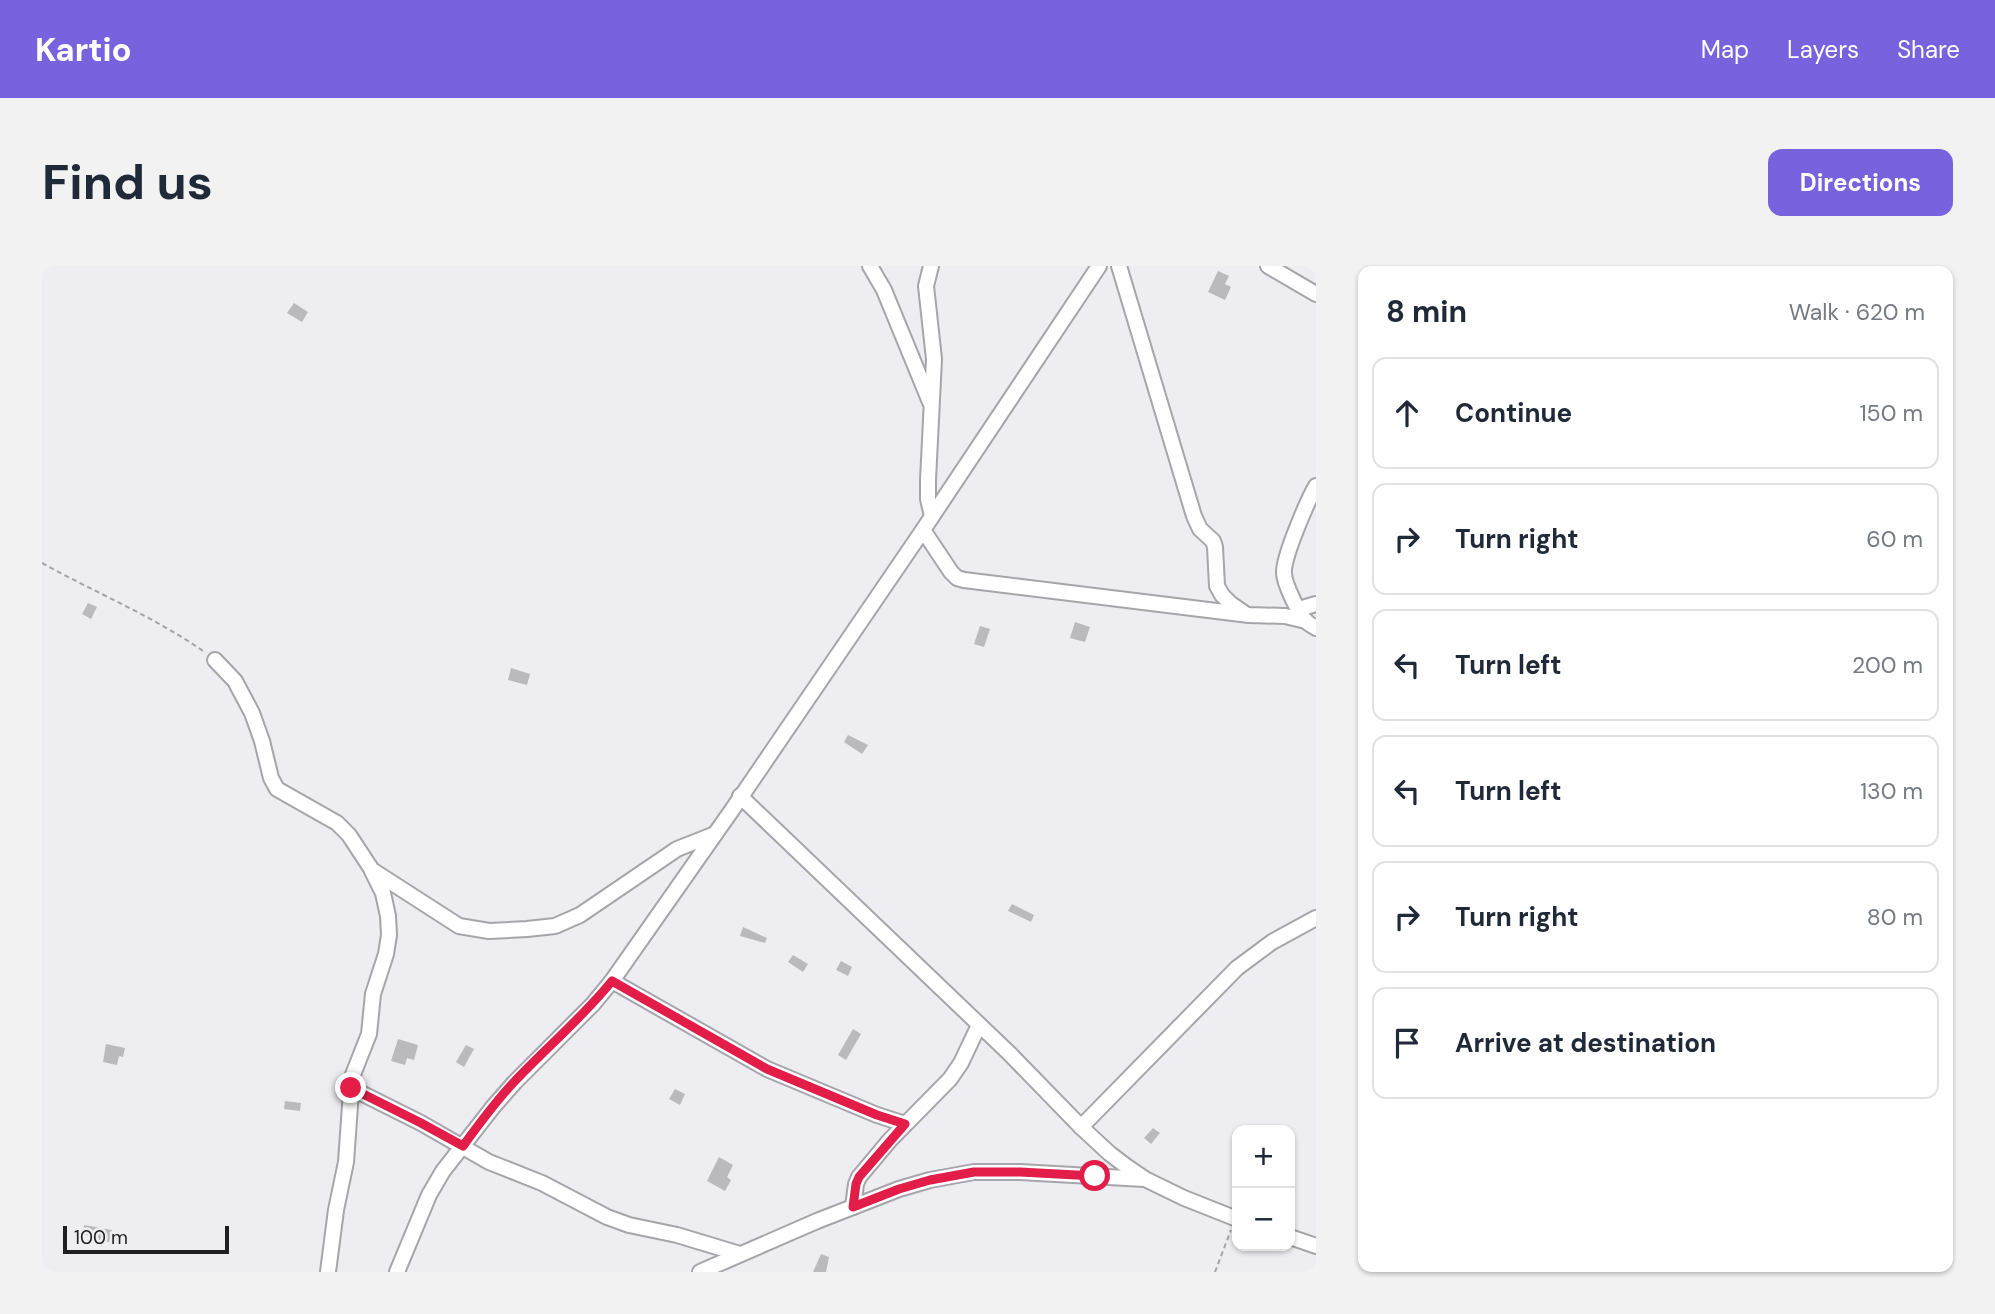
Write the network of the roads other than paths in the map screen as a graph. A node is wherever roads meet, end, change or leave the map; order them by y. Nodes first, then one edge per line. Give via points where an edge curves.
1 (870, 266) edge
2 (932, 266) edge
3 (1099, 266) edge
4 (1119, 266) edge
5 (1268, 266) edge
6 (1316, 294) edge
7 (931, 406) junction
8 (1316, 486) edge
9 (932, 516) junction
10 (923, 530) junction
11 (1316, 604) edge
12 (1248, 615) junction
13 (1307, 619) edge
14 (215, 660) road end
15 (740, 796) junction
16 (715, 834) junction
17 (372, 870) junction
18 (1316, 918) edge
19 (612, 981) junction
20 (979, 1025) junction
21 (351, 1088) junction
22 (905, 1124) junction
23 (1081, 1127) junction
24 (463, 1146) junction
25 (1145, 1179) junction
26 (853, 1207) junction
27 (1232, 1216) edge
28 (1295, 1239) edge
29 (1316, 1246) edge
30 (740, 1254) junction
31 (328, 1272) edge
32 (397, 1272) edge
33 (700, 1272) edge

1 - 7 street
2 - 7 street via 926,286 934,359
3 - 9 street
4 - 12 street via 1194,516 1215,547 1217,586 1231,604
5 - 6 street
7 - 9 street via 928,499
8 - 13 street via 1283,570
9 - 10 street
10 - 12 street via 951,572 964,580
10 - 15 street
11 - 13 street
12 - 13 street
14 - 17 street via 235,681 252,713 277,789 337,823
15 - 16 street
15 - 20 street
16 - 17 street via 677,849 580,915 555,926 527,929 489,931 459,926
16 - 19 street
17 - 21 street via 383,893 389,935 373,994 369,1034
18 - 23 street via 1237,968
19 - 22 street via 767,1069
19 - 24 street via 515,1082
20 - 22 street via 953,1074
20 - 23 street
21 - 24 street
21 - 31 street via 346,1162
22 - 26 street via 859,1177
23 - 25 street
24 - 30 street via 607,1217
24 - 32 street via 429,1195
25 - 26 street via 974,1172 930,1180
25 - 27 street
26 - 30 street
28 - 29 street
30 - 33 street

